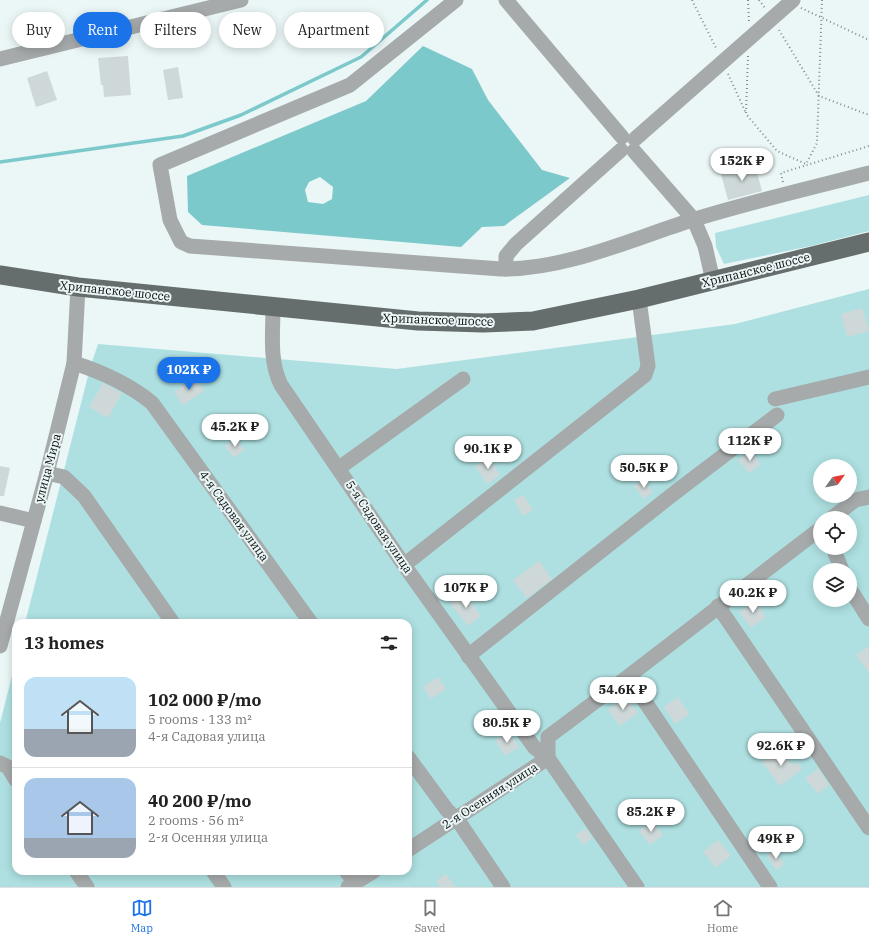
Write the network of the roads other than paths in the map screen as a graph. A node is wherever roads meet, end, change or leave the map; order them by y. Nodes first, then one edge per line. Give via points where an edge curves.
1 (241, 0) edge
2 (456, 0) edge
3 (506, 0) edge
4 (791, 2) edge
5 (0, 59) edge
6 (628, 144) junction
7 (869, 173) edge
8 (694, 220) junction
9 (869, 242) edge
10 (506, 269) junction
11 (0, 275) edge
12 (713, 281) junction
13 (78, 288) junction
14 (639, 299) junction
15 (274, 307) junction
16 (74, 363) junction
17 (869, 377) edge
18 (463, 379) dead end
19 (774, 399) dead end
20 (777, 415) dead end
21 (339, 468) junction
22 (47, 473) junction
23 (869, 497) edge
24 (841, 511) edge
25 (0, 513) edge
26 (34, 521) junction
27 (813, 534) edge
28 (404, 565) junction
29 (857, 600) edge
30 (718, 606) junction
31 (868, 617) edge
32 (12, 619) edge
33 (170, 619) edge
34 (308, 619) edge
35 (11, 624) edge
36 (0, 646) edge
37 (468, 656) junction
38 (629, 678) junction
39 (548, 758) junction
40 (412, 762) edge
41 (0, 763) edge
42 (12, 774) edge
43 (456, 819) junction
44 (869, 828) edge
45 (412, 847) edge
46 (79, 875) edge
47 (216, 875) edge
48 (366, 875) edge
49 (355, 881) edge
50 (87, 887) edge
51 (224, 887) edge
52 (503, 887) edge
53 (638, 887) edge
54 (770, 887) edge

1 - 5 street
2 - 10 street via 350,85 160,165 170,220 181,242 190,246
3 - 6 street
4 - 6 street
6 - 8 street
6 - 10 street via 516,244 506,256
7 - 8 street
8 - 10 street via 585,256 539,266
8 - 12 street via 705,246
9 - 12 main road, Хрипанское шоссе
11 - 13 main road, Хрипанское шоссе
12 - 14 main road, Хрипанское шоссе
13 - 15 main road, Хрипанское шоссе
13 - 16 street, улица Мира
14 - 15 main road, Хрипанское шоссе via 533,321 484,323 418,321
14 - 28 street via 648,366 645,375
15 - 21 street, 5-я Садовая улица via 273,358 276,375
16 - 22 street, улица Мира
16 - 34 street, 4-я Садовая улица via 124,382 152,403
17 - 19 street
18 - 21 street
20 - 37 street
21 - 28 street, 5-я Садовая улица
22 - 26 street, улица Мира
22 - 33 street via 64,477 84,496
23 - 24 street via 855,500
25 - 26 street
26 - 32 street, улица Мира
27 - 30 street, 2-я Осенняя улица
28 - 37 street, 5-я Садовая улица
29 - 31 street
30 - 38 street, 2-я Осенняя улица
30 - 44 street
35 - 36 street, улица Мира
37 - 39 street, 5-я Садовая улица via 534,747
38 - 39 street, 2-я Осенняя улица via 548,738
38 - 54 street
39 - 43 street, 2-я Осенняя улица
39 - 53 street, 5-я Садовая улица
40 - 43 street
41 - 42 street via 8,767
43 - 45 street, 2-я Осенняя улица
43 - 52 street
46 - 50 street
47 - 51 street
48 - 49 street

